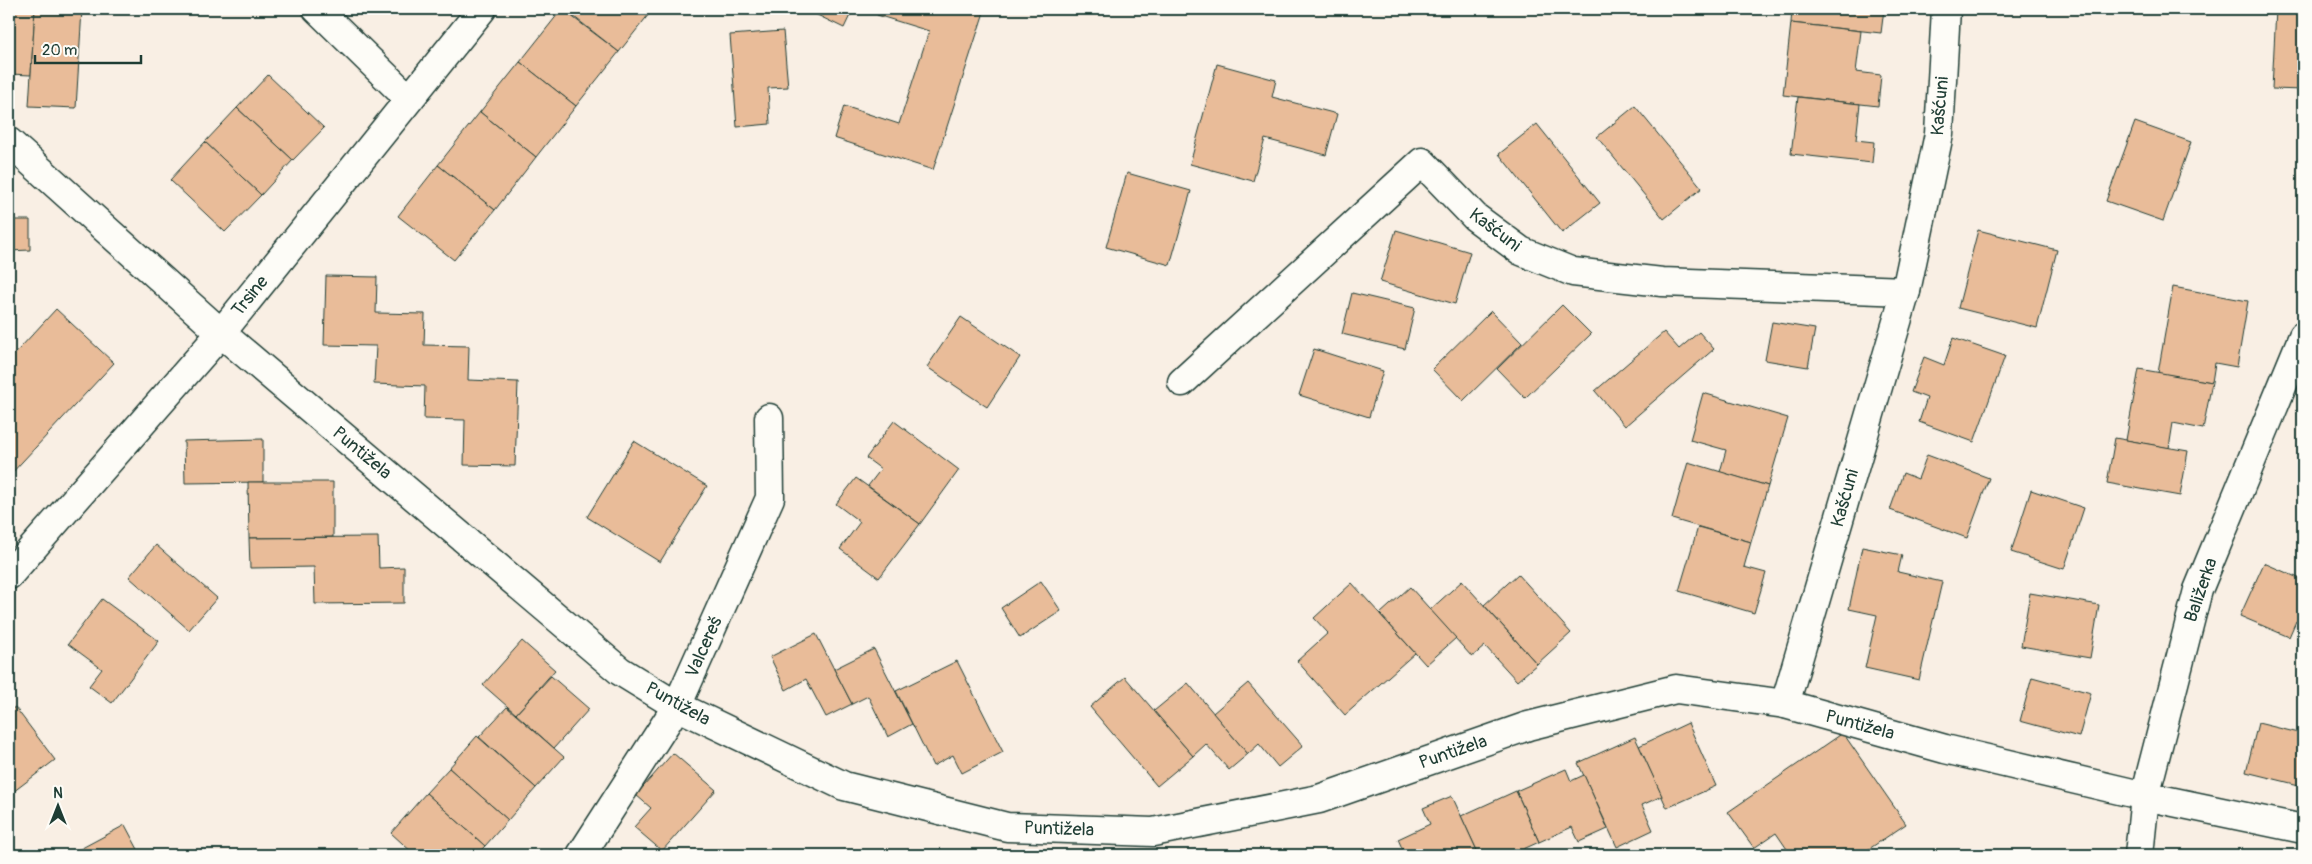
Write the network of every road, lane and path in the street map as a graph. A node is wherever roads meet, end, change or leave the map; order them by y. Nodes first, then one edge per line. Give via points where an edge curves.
1 (317, 9) edge
2 (482, 9) edge
3 (1946, 9) edge
4 (408, 98) junction
5 (9, 142) edge
6 (1906, 291) junction
7 (221, 333) junction
8 (2303, 336) edge
9 (1182, 382) dead end
10 (769, 418) dead end
11 (9, 575) edge
12 (1785, 704) junction
13 (677, 706) junction
14 (2146, 796) junction
15 (2303, 829) edge
16 (581, 855) edge
17 (2139, 855) edge

1 - 4 street
2 - 4 street, Trsine
3 - 6 street, Kašćuni via 1940,134
4 - 7 street, Trsine
5 - 7 street, Puntižela
6 - 9 street, Kašćuni via 1662,282 1573,272 1521,251 1475,217 1422,162
6 - 12 street, Kašćuni
7 - 11 street, Trsine
7 - 13 street, Puntižela via 620,671
8 - 14 street, Baližerka via 2198,590
10 - 13 street, Valcereš via 770,498
12 - 13 street, Puntižela via 1676,689 1528,726 1318,799 1153,832 1008,827 844,786
12 - 14 street, Puntižela via 1945,749
13 - 16 street, Valcereš
14 - 15 street, Puntižela
14 - 17 street, Baližerka

